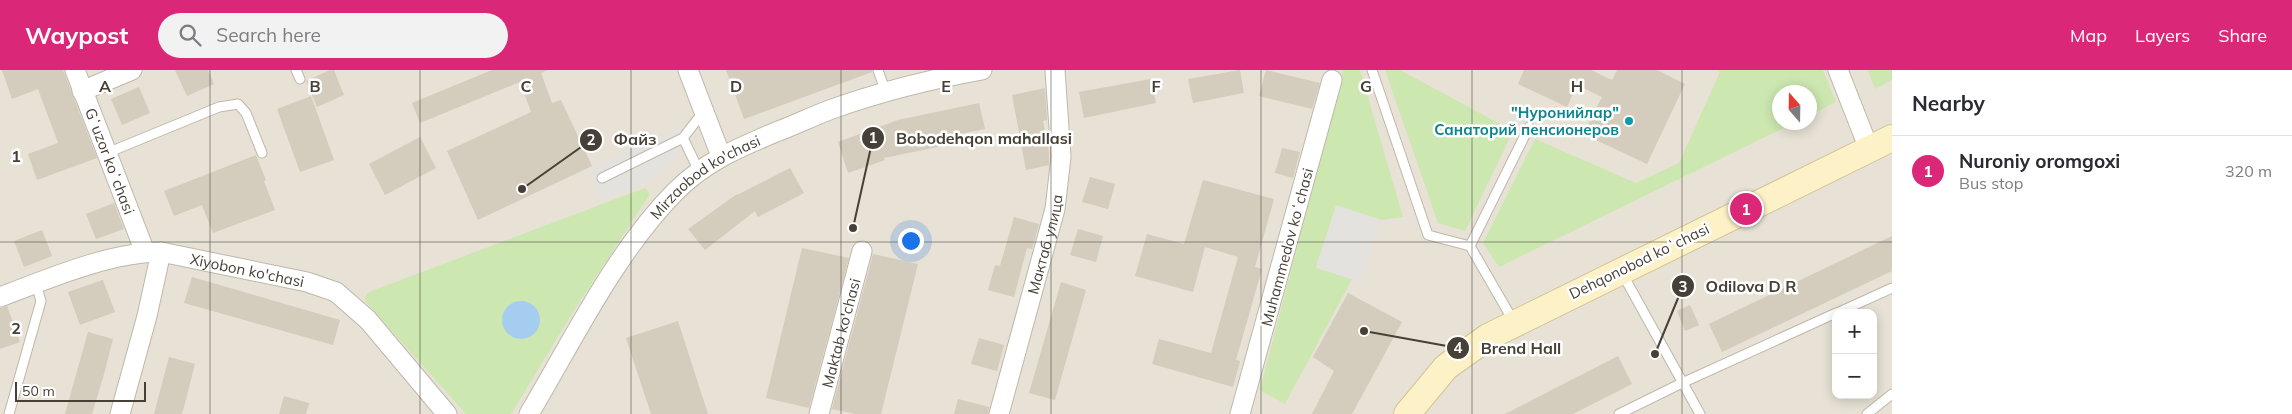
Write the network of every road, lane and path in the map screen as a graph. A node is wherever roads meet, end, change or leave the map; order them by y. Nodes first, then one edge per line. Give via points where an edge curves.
1 (75, 70) edge
2 (132, 70) edge
3 (296, 70) edge
4 (688, 70) edge
5 (878, 70) edge
6 (982, 70) edge
7 (1055, 70) edge
8 (1372, 70) edge
9 (1838, 70) edge
10 (300, 79) dead end
11 (1332, 80) dead end
12 (82, 91) junction
13 (886, 94) junction
14 (704, 111) junction
15 (1529, 127) dead end
16 (683, 138) junction
17 (1881, 143) edge
18 (107, 153) junction
19 (262, 154) dead end
20 (721, 156) junction
21 (698, 171) junction
22 (602, 178) dead end
23 (1470, 246) junction
24 (862, 251) dead end
25 (153, 252) junction
26 (1621, 270) junction
27 (36, 284) junction
28 (1892, 288) edge
29 (0, 297) edge
30 (1845, 309) edge
31 (1832, 315) edge
32 (1514, 323) junction
33 (1682, 383) junction
34 (1892, 394) edge
35 (9, 414) edge
36 (120, 414) edge
37 (447, 414) edge
38 (529, 414) edge
39 (819, 414) edge
40 (999, 414) edge
41 (1240, 414) edge
42 (1407, 414) edge
43 (1619, 414) edge
44 (1700, 414) edge
45 (1867, 414) edge

1 - 12 street, Gʻuzor koʻchasi
2 - 12 street
3 - 10 lane
4 - 14 street
5 - 13 lane
6 - 13 street, Mirzaobod ko'chasi
7 - 40 street, Мактаб улица via 1061,157 1055,209
8 - 23 lane via 1428,234
9 - 17 street
11 - 41 street, Muhammedov koʻchasi
12 - 18 street, Gʻuzor koʻchasi
13 - 20 street, Mirzaobod ko'chasi via 833,109
14 - 16 lane
14 - 20 street
15 - 23 lane
16 - 21 lane
16 - 22 lane
17 - 26 main road, Dehqonobod koʻchasi
18 - 19 lane via 219,106 238,104 246,113
18 - 25 street, Gʻuzor koʻchasi
20 - 21 street, Mirzaobod ko'chasi
21 - 38 street, Mirzaobod ko'chasi via 658,209 632,244
23 - 32 lane
24 - 39 street, Maktab ko'chasi
25 - 27 street, Xiyobon ko'chasi via 112,259
25 - 36 street via 147,316
25 - 37 street, Xiyobon ko'chasi via 307,282 336,292 368,320
26 - 32 main road, Dehqonobod koʻchasi
26 - 33 lane
27 - 29 street, Xiyobon ko'chasi
27 - 35 lane via 42,301
28 - 30 lane
31 - 33 lane
32 - 42 main road, Dehqonobod koʻchasi via 1488,336 1446,367
33 - 43 lane
33 - 44 lane
34 - 45 lane

